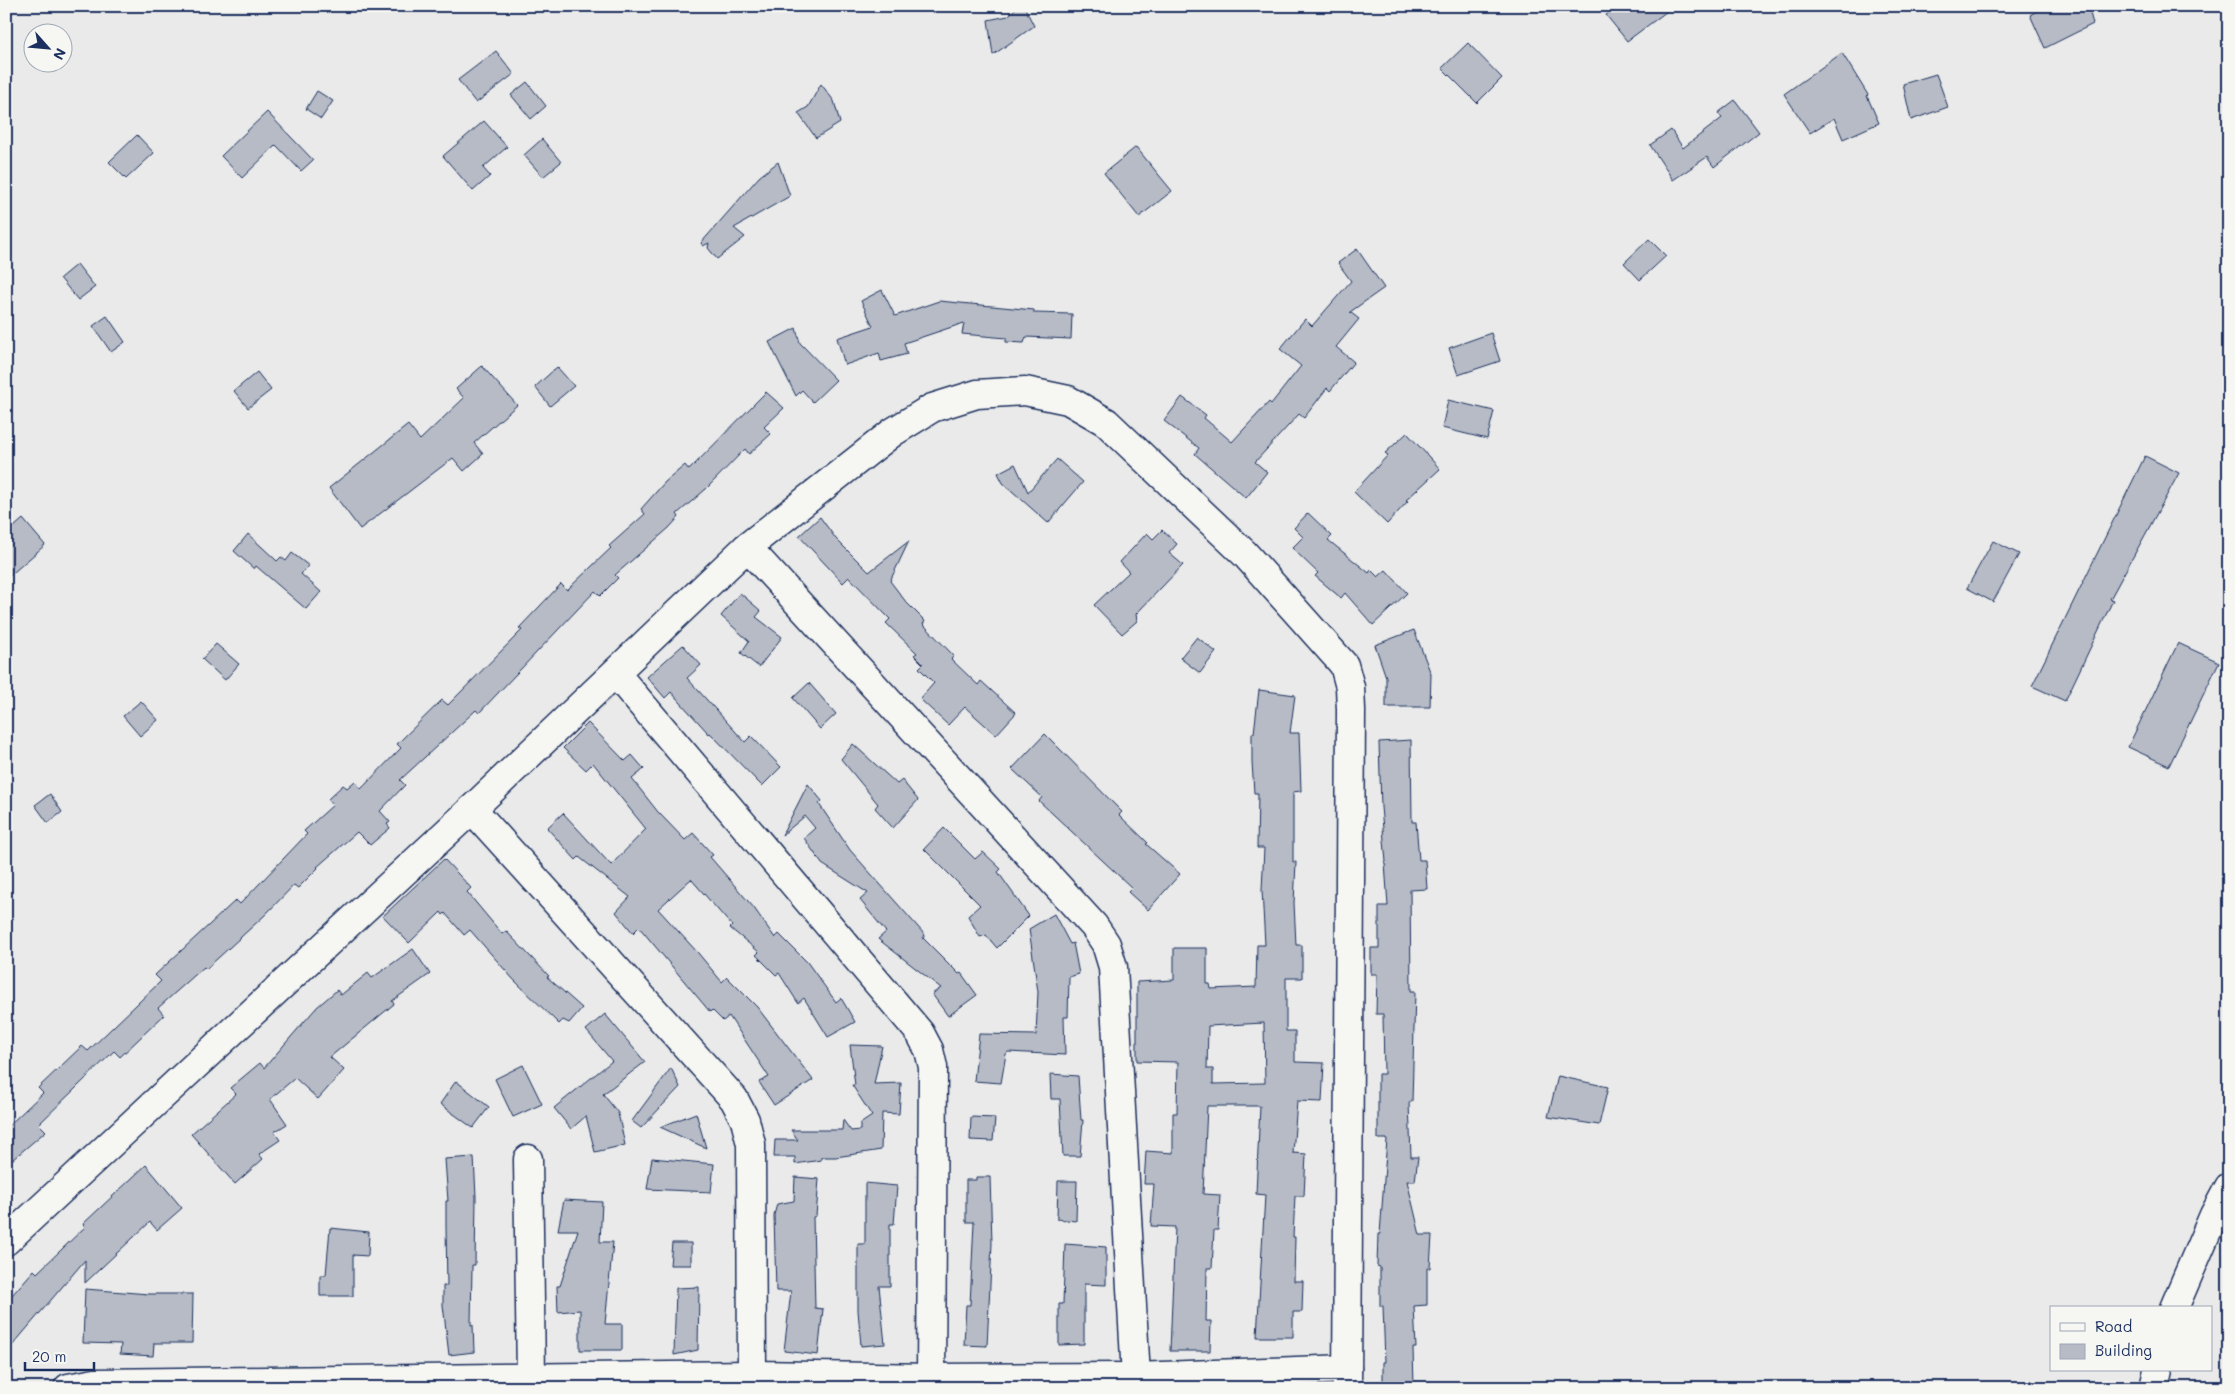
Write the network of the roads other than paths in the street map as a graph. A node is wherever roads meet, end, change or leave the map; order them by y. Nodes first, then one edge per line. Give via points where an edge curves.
1 (747, 547) junction
2 (616, 674) junction
3 (472, 809) junction
4 (528, 1160) dead end
5 (2229, 1187) edge
6 (6, 1241) edge
7 (2175, 1306) edge
8 (2158, 1372) edge
9 (752, 1375) junction
10 (531, 1377) junction
11 (1136, 1377) junction
12 (931, 1378) junction
13 (1347, 1378) edge
14 (68, 1388) edge
15 (2154, 1388) edge

1 - 2 street
1 - 11 street via 1094,926 1106,944 1113,968
1 - 13 street via 893,432 932,408 977,394 1025,391 1068,400 1106,422 1244,554 1344,665 1350,686 1351,710
2 - 3 street
2 - 12 street via 920,1032 933,1067
3 - 6 street
3 - 9 street via 734,1099 746,1120 750,1144
4 - 10 street
5 - 7 street
8 - 15 street
9 - 10 street
9 - 12 street
10 - 14 street via 95,1383
11 - 12 street
11 - 13 street

